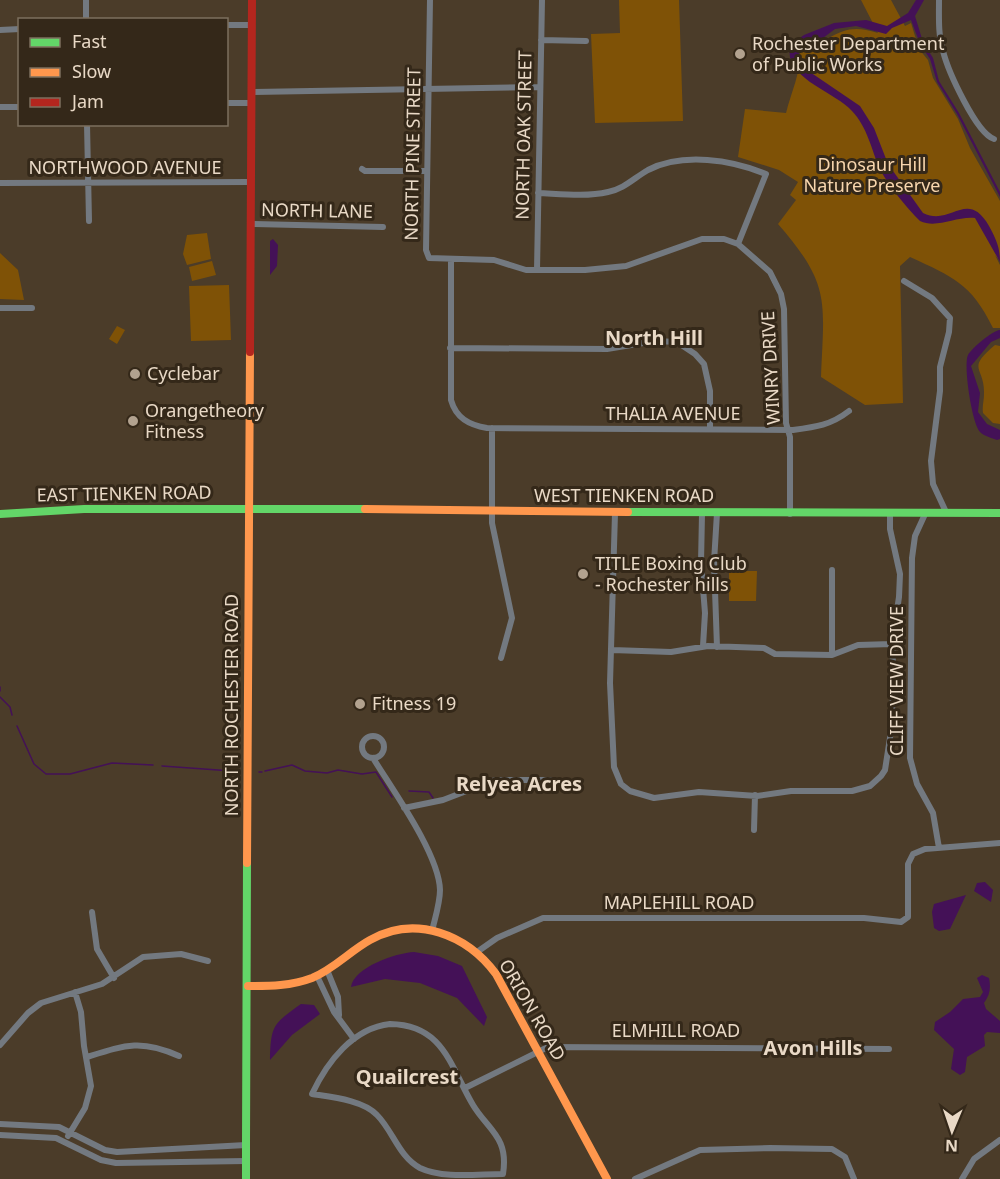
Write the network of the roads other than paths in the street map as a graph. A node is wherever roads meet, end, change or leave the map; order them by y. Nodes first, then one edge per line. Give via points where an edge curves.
1 (86, 0) edge
2 (252, 0) edge
3 (430, 0) edge
4 (542, 0) edge
5 (939, 0) edge
6 (86, 18) edge
7 (228, 25) edge
8 (252, 25) junction
9 (18, 29) edge
10 (0, 30) edge
11 (541, 40) junction
12 (586, 41) dead end
13 (540, 87) junction
14 (429, 88) junction
15 (251, 92) junction
16 (228, 103) edge
17 (251, 103) junction
18 (0, 107) edge
19 (18, 107) edge
20 (87, 126) edge
21 (994, 139) dead end
22 (362, 168) dead end
23 (427, 171) junction
24 (250, 182) junction
25 (0, 183) edge
26 (89, 183) junction
27 (538, 193) junction
28 (89, 221) dead end
29 (383, 227) dead end
30 (251, 228) junction
31 (738, 243) junction
32 (452, 259) junction
33 (537, 270) junction
34 (904, 281) dead end
35 (0, 308) edge
36 (32, 308) dead end
37 (450, 348) junction
38 (849, 411) dead end
39 (492, 428) junction
40 (710, 428) junction
41 (788, 430) junction
42 (249, 508) junction
43 (492, 512) junction
44 (926, 512) junction
45 (946, 512) junction
46 (615, 513) junction
47 (717, 513) junction
48 (1000, 513) edge
49 (0, 514) edge
50 (702, 514) junction
51 (790, 514) junction
52 (890, 514) junction
53 (832, 570) dead end
54 (892, 644) junction
55 (703, 646) junction
56 (717, 647) junction
57 (612, 650) junction
58 (832, 656) junction
59 (501, 658) dead end
60 (380, 756) junction
61 (373, 758) junction
62 (379, 768) junction
63 (551, 780) dead end
64 (755, 795) junction
65 (404, 808) junction
66 (754, 830) dead end
67 (1000, 843) edge
68 (939, 848) junction
69 (92, 912) dead end
70 (432, 931) junction
71 (477, 952) junction
72 (208, 961) dead end
73 (327, 970) junction
74 (317, 976) junction
75 (114, 978) junction
76 (248, 986) junction
77 (75, 992) junction
78 (339, 1015) junction
79 (354, 1039) junction
80 (0, 1045) edge
81 (890, 1049) dead end
82 (536, 1051) junction
83 (179, 1056) dead end
84 (87, 1057) junction
85 (465, 1089) junction
86 (0, 1124) edge
87 (70, 1133) junction
88 (0, 1135) edge
89 (1000, 1140) edge
90 (65, 1141) junction
91 (246, 1145) junction
92 (170, 1150) junction
93 (246, 1161) junction
94 (171, 1162) junction
95 (246, 1179) edge
96 (607, 1179) edge
97 (635, 1179) edge
98 (854, 1179) edge
99 (962, 1179) edge

1 - 6 street
2 - 8 main road, NORTH ROCHESTER ROAD
3 - 14 street, NORTH PINE STREET
4 - 11 street, NORTH OAK STREET
5 - 21 street via 941,43 948,66 983,132
7 - 8 street
8 - 15 main road, NORTH ROCHESTER ROAD
9 - 10 street
11 - 12 street
11 - 13 street, NORTH OAK STREET
13 - 14 street
13 - 27 street, NORTH OAK STREET
14 - 15 street
14 - 23 street, NORTH PINE STREET
15 - 17 main road, NORTH ROCHESTER ROAD
16 - 17 street
17 - 24 main road, NORTH ROCHESTER ROAD
18 - 19 street
20 - 26 street
22 - 23 street
23 - 32 street, NORTH PINE STREET via 427,255
24 - 26 street, NORTHWOOD AVENUE
24 - 30 main road, NORTH ROCHESTER ROAD
25 - 26 street, NORTHWOOD AVENUE
26 - 28 street
27 - 31 street via 605,193 674,162 725,162 766,174
27 - 33 street, NORTH OAK STREET
29 - 30 street, NORTH LANE
30 - 42 main road, NORTH ROCHESTER ROAD
31 - 33 street via 711,238 615,268
31 - 41 street, WINRY DRIVE via 770,272 781,294
32 - 33 street via 494,260
32 - 37 street
34 - 45 street via 932,297 950,318 940,367 931,461 933,484
35 - 36 street
37 - 39 street via 453,408 462,419
37 - 40 street via 607,349 655,341 677,342 704,364 710,391
38 - 41 street, THALIA AVENUE via 821,427
39 - 40 street, THALIA AVENUE
39 - 43 street
40 - 41 street, THALIA AVENUE
41 - 51 street, WINRY DRIVE
42 - 43 main road, WEST TIENKEN ROAD
42 - 49 main road, EAST TIENKEN ROAD
42 - 76 main road, NORTH ROCHESTER ROAD
43 - 46 main road, WEST TIENKEN ROAD
43 - 59 street via 512,615
44 - 45 main road, WEST TIENKEN ROAD
44 - 52 main road, WEST TIENKEN ROAD
44 - 68 street, CLIFF VIEW DRIVE via 915,536 912,558 910,758 917,784 933,813
45 - 48 main road, WEST TIENKEN ROAD
46 - 50 main road, WEST TIENKEN ROAD
46 - 57 street
47 - 50 main road, WEST TIENKEN ROAD
47 - 51 main road, WEST TIENKEN ROAD
47 - 56 street
50 - 55 street
51 - 52 main road, WEST TIENKEN ROAD
52 - 54 street via 900,574 898,618
53 - 58 street
54 - 58 street via 858,645
54 - 64 street via 890,738 881,776 870,786 852,792 803,790
55 - 56 street
55 - 57 street via 671,652
56 - 58 street
57 - 64 street via 612,753 621,784 638,795 654,798 707,791
60 - 61 street
60 - 61 street via 383,742 372,736 363,742 362,748
60 - 62 street
61 - 62 street
62 - 65 street
63 - 65 street via 495,780 444,800
64 - 66 street
65 - 70 street via 439,880
67 - 68 street
68 - 71 street, MAPLEHILL ROAD via 913,854 909,864 908,917 901,922 864,918 543,918 497,938
69 - 75 street via 98,949
70 - 71 main road, ORION ROAD via 467,944
70 - 73 main road, ORION ROAD via 408,929 381,935
71 - 82 main road, ORION ROAD via 501,984
72 - 75 street via 195,955 153,954 135,961
73 - 74 main road, ORION ROAD
73 - 78 street via 338,997
74 - 76 main road, ORION ROAD via 290,985
74 - 78 street
75 - 77 street
76 - 91 main road, NORTH ROCHESTER ROAD
77 - 80 street via 34,1008
77 - 84 street
78 - 79 street
79 - 85 street via 380,1025 414,1028 441,1046
79 - 85 street via 325,1070 312,1094 374,1112 409,1159 425,1170 502,1174 498,1134 475,1108
81 - 82 street, ELMHILL ROAD via 593,1045
82 - 85 street, ELMHILL ROAD
82 - 96 main road, ORION ROAD
83 - 84 street via 159,1047 137,1044
84 - 87 street via 90,1092
86 - 87 street via 44,1125
87 - 90 street
87 - 92 street via 105,1150
88 - 90 street
89 - 99 street via 975,1159
90 - 94 street via 101,1160 116,1163
91 - 92 street
91 - 93 main road, NORTH ROCHESTER ROAD
92 - 94 street
93 - 94 street
93 - 95 main road, NORTH ROCHESTER ROAD
97 - 98 street via 700,1150 770,1148 832,1149 846,1157

